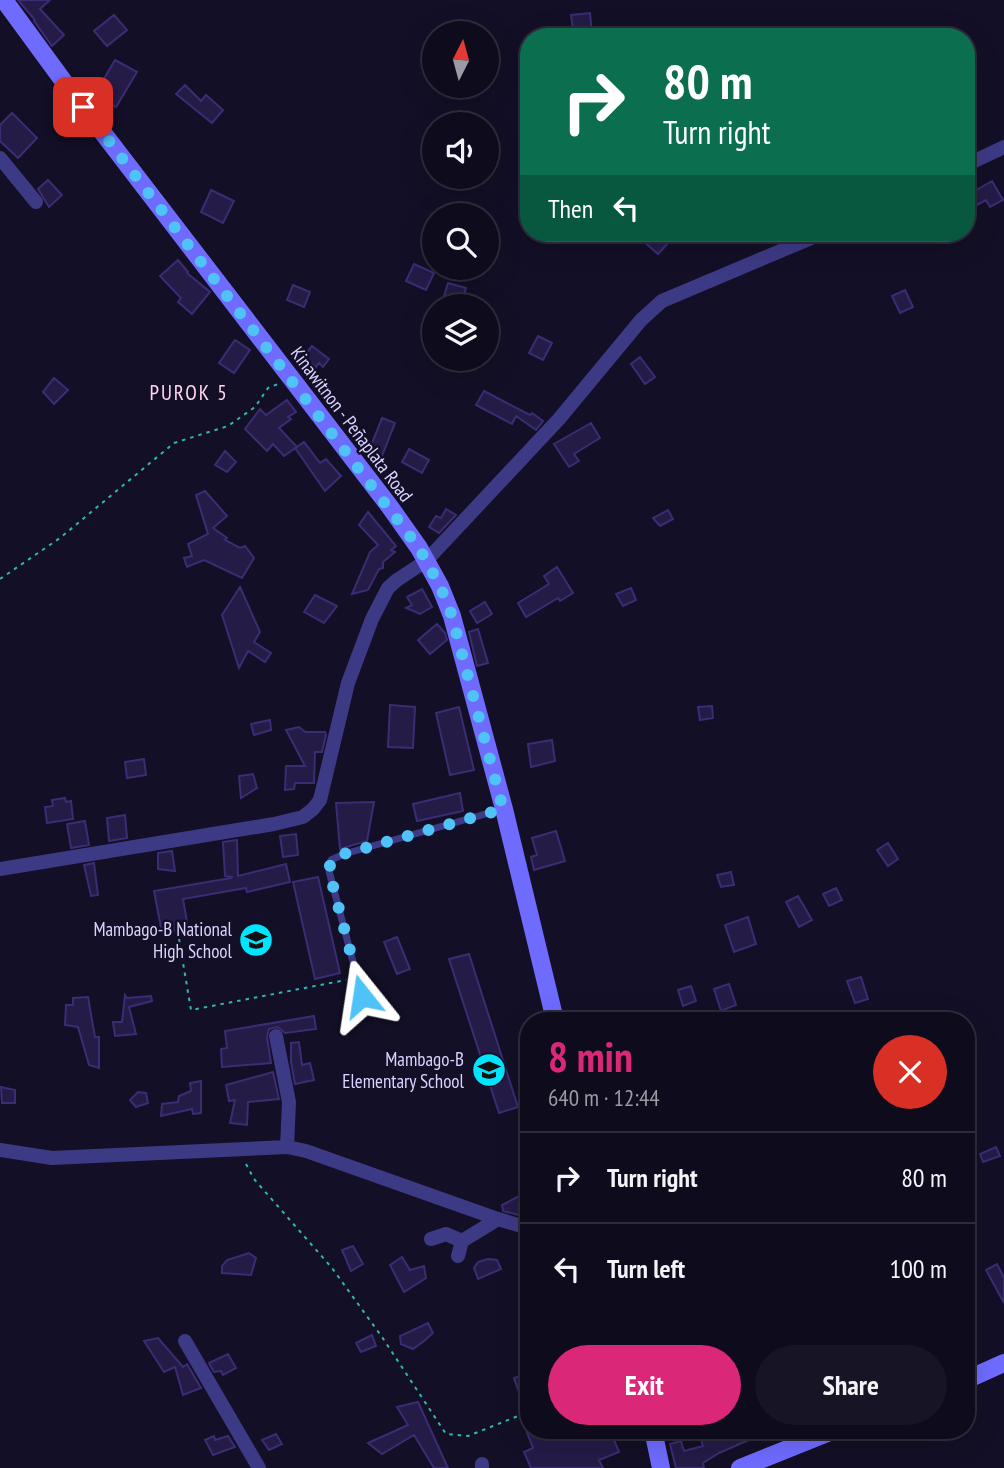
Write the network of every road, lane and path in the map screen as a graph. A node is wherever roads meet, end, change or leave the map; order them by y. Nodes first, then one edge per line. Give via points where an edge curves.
1 (4, 0) edge
2 (1004, 147) edge
3 (0, 159) edge
4 (975, 161) edge
5 (36, 202) dead end
6 (802, 242) edge
7 (292, 379) junction
8 (426, 561) junction
9 (0, 579) edge
10 (503, 809) junction
11 (0, 869) edge
12 (179, 939) dead end
13 (357, 978) junction
14 (362, 996) dead end
15 (553, 1012) edge
16 (276, 1036) dead end
17 (287, 1147) junction
18 (0, 1150) edge
19 (240, 1150) junction
20 (498, 1219) junction
21 (520, 1226) edge
22 (431, 1239) dead end
23 (462, 1241) junction
24 (458, 1256) dead end
25 (177, 1359) dead end
26 (1004, 1363) edge
27 (975, 1376) edge
28 (520, 1415) edge
29 (655, 1439) edge
30 (800, 1439) edge
31 (259, 1468) edge
32 (661, 1468) edge
33 (740, 1468) edge

1 - 7 street, Kinawitnon - Peñaplata Road
2 - 4 street
3 - 5 street
6 - 8 street via 662,301 640,320 559,419
7 - 8 street, Kinawitnon - Peñaplata Road
7 - 9 path via 268,388 255,407 228,426 174,443 60,538
8 - 10 street, Kinawitnon - Peñaplata Road via 461,643
8 - 11 street via 388,588 372,619 341,707 320,800 303,817
10 - 13 lane via 331,860 329,871
10 - 15 street, Kinawitnon - Peñaplata Road
12 - 13 path via 191,1010
13 - 14 lane
16 - 17 street via 289,1102
17 - 19 street
17 - 20 street
18 - 19 street via 52,1158
19 - 28 path via 254,1178 332,1268 446,1434 468,1436
20 - 21 street
20 - 23 street
22 - 23 street via 446,1234
23 - 24 street
25 - 31 street via 188,1346
26 - 27 street
29 - 32 street
30 - 33 street

